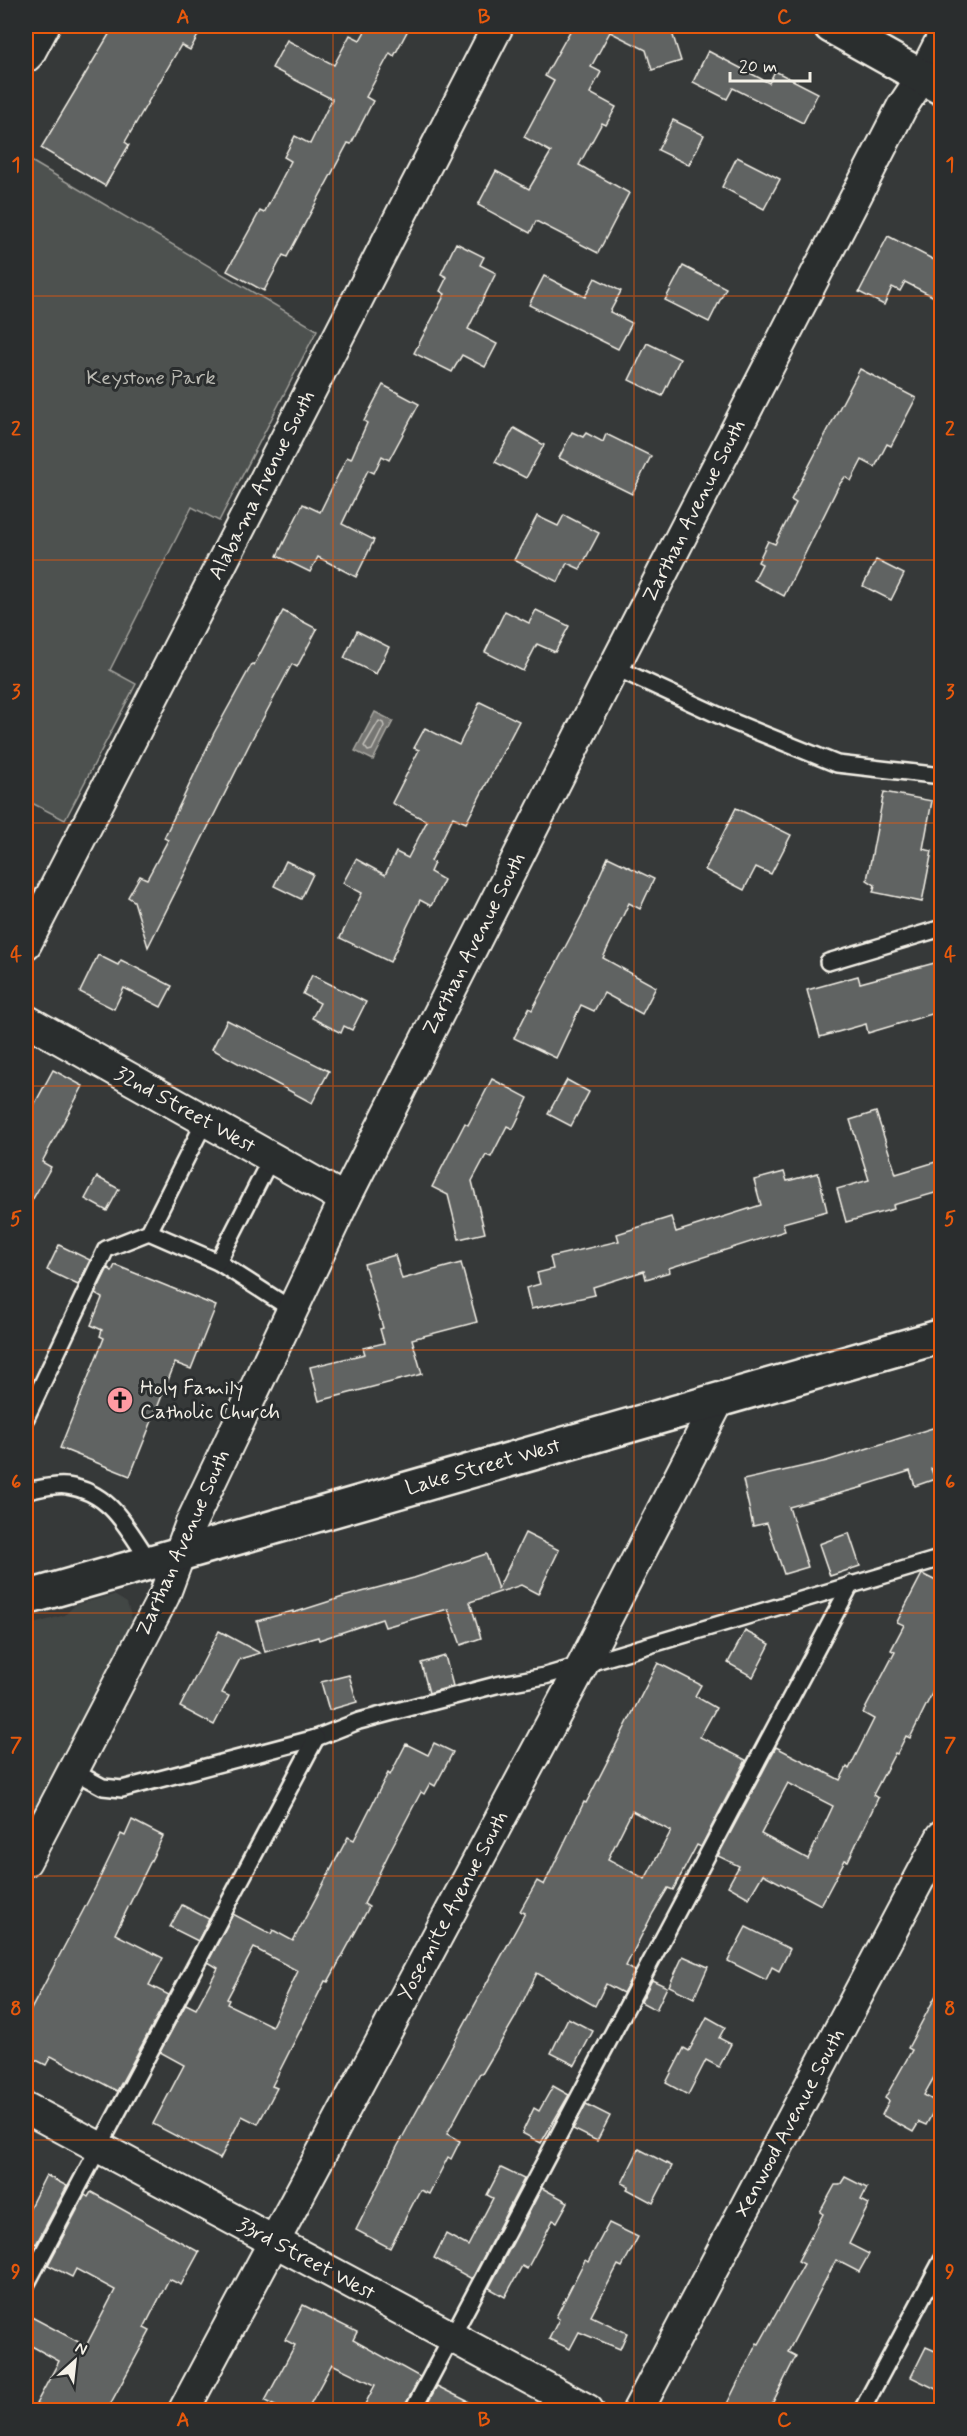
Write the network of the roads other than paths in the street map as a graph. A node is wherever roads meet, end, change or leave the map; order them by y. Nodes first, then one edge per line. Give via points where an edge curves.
1 (44, 26) edge
2 (498, 26) edge
3 (831, 26) edge
4 (942, 38) edge
5 (26, 57) edge
6 (932, 83) edge
7 (614, 667) junction
8 (942, 776) edge
9 (942, 928) edge
10 (26, 944) edge
11 (828, 962) dead end
12 (26, 1020) edge
13 (205, 1121) junction
14 (272, 1158) junction
15 (345, 1199) junction
16 (149, 1232) junction
17 (218, 1262) junction
18 (291, 1309) junction
19 (942, 1336) edge
20 (719, 1400) junction
21 (26, 1418) edge
22 (26, 1491) edge
23 (164, 1558) junction
24 (942, 1558) edge
25 (850, 1584) junction
26 (26, 1598) edge
27 (583, 1664) junction
28 (316, 1738) junction
29 (73, 1771) junction
30 (942, 1836) edge
31 (26, 1861) edge
32 (26, 2108) edge
33 (99, 2146) junction
34 (273, 2241) junction
35 (942, 2260) edge
36 (26, 2284) edge
37 (452, 2338) junction
38 (184, 2410) edge
39 (413, 2410) edge
40 (588, 2410) edge
41 (638, 2410) edge
42 (862, 2410) edge

1 - 5 street
2 - 10 street, Alabama Avenue South
3 - 6 street
4 - 6 street, Zarthan Avenue South
6 - 7 street, Zarthan Avenue South via 899,114
7 - 8 lane via 732,722 837,764
7 - 15 street, Zarthan Avenue South
9 - 11 lane
12 - 13 street, 32nd Street West
13 - 14 street, 32nd Street West
13 - 16 lane
14 - 15 street, 32nd Street West
14 - 17 lane
15 - 18 street, Zarthan Avenue South
16 - 17 lane
16 - 21 lane via 106,1249
17 - 18 lane
18 - 23 street, Zarthan Avenue South via 191,1523
19 - 20 street, Lake Street West
20 - 23 street, Lake Street West
20 - 27 street, Yosemite Avenue South
22 - 23 lane via 65,1485 93,1493
23 - 26 street, Lake Street West
23 - 29 street, Zarthan Avenue South via 164,1596
24 - 25 lane
25 - 27 lane
25 - 37 lane
27 - 28 lane via 359,1721
27 - 34 street, Yosemite Avenue South
28 - 29 lane via 122,1789 103,1787
28 - 33 lane
29 - 31 street, Zarthan Avenue South
30 - 41 street, Xenwood Avenue South
32 - 33 street, 33rd Street West
33 - 34 street, 33rd Street West
33 - 36 lane
34 - 37 street, 33rd Street West
34 - 38 street, Yosemite Avenue South
35 - 42 lane
37 - 39 lane
37 - 40 street, 33rd Street West

